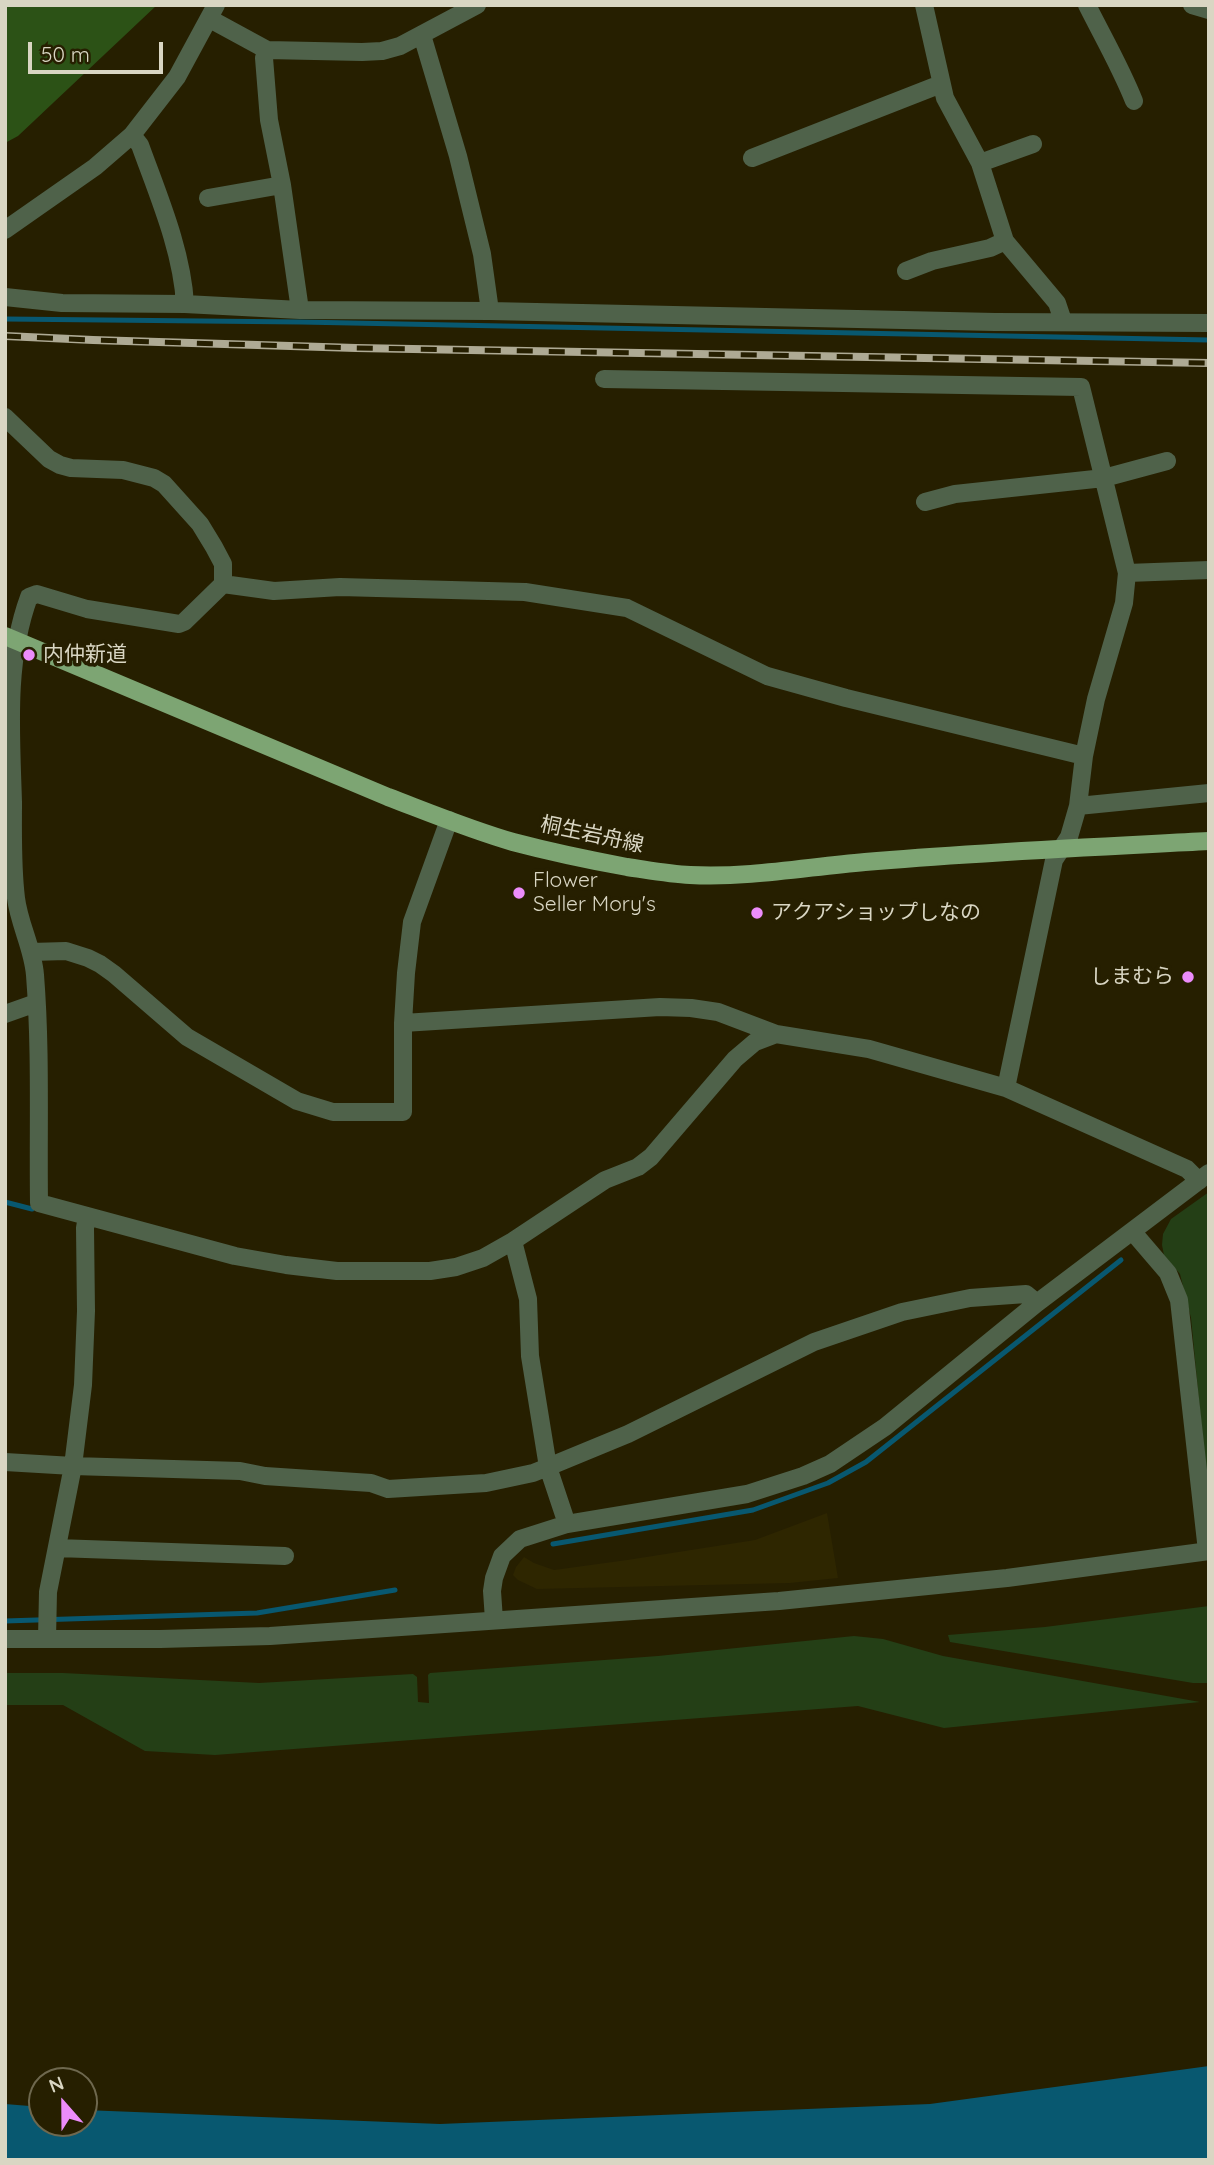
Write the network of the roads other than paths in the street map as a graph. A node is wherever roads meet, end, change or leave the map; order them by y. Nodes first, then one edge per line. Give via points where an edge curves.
1 (477, 5) edge
2 (924, 5) edge
3 (1087, 5) edge
4 (1192, 5) edge
5 (1209, 10) edge
6 (213, 12) edge
7 (422, 35) junction
8 (267, 50) junction
9 (941, 84) junction
10 (1134, 101) dead end
11 (132, 135) junction
12 (1033, 144) dead end
13 (752, 158) dead end
14 (980, 163) junction
15 (282, 185) junction
16 (208, 198) dead end
17 (5, 230) edge
18 (1005, 242) junction
19 (906, 271) dead end
20 (5, 297) edge
21 (185, 304) junction
22 (300, 310) junction
23 (490, 311) junction
24 (1063, 321) junction
25 (1209, 323) edge
26 (604, 379) dead end
27 (5, 417) edge
28 (1167, 461) dead end
29 (1104, 478) junction
30 (925, 502) dead end
31 (1209, 570) edge
32 (1127, 573) junction
33 (223, 584) junction
34 (11, 638) edge
35 (1084, 756) junction
36 (1209, 793) edge
37 (1078, 806) junction
38 (449, 820) junction
39 (1209, 841) edge
40 (1061, 848) junction
41 (30, 952) junction
42 (36, 1003) junction
43 (5, 1014) edge
44 (403, 1023) junction
45 (776, 1034) junction
46 (1006, 1088) junction
47 (1204, 1177) edge
48 (87, 1216) junction
49 (1132, 1231) junction
50 (513, 1241) junction
51 (1038, 1303) junction
52 (5, 1462) edge
53 (73, 1466) junction
54 (548, 1467) junction
55 (567, 1524) junction
56 (57, 1548) junction
57 (1208, 1551) edge
58 (285, 1556) dead end
59 (494, 1620) junction
60 (5, 1639) edge
61 (47, 1639) junction

1 - 7 street
2 - 9 street
3 - 10 street
4 - 5 street
6 - 8 street
6 - 11 street via 177,77
7 - 8 street via 382,51
7 - 23 street via 458,156 482,254
8 - 15 street via 269,120
9 - 13 street
9 - 14 street
11 - 17 street
11 - 21 street via 140,145 170,229
12 - 14 street
14 - 18 street
15 - 16 street
15 - 22 street
18 - 19 street
18 - 24 street via 1057,303
20 - 21 street via 62,303
21 - 22 street
22 - 23 street
23 - 24 street
24 - 25 street
26 - 29 street via 1081,387
27 - 33 street via 60,465 123,470 164,484 214,547 223,564
28 - 29 street
29 - 30 street via 955,494
29 - 32 street
31 - 32 street
32 - 35 street via 1124,603
33 - 34 street via 179,624 88,609 37,594 29,597
33 - 35 street via 274,591 340,587 525,592 627,608 767,676
34 - 38 main road, 桐生岩舟線
34 - 41 street via 16,900
35 - 37 street
36 - 37 street
37 - 40 street
38 - 40 main road, 桐生岩舟線 via 560,854 689,875 792,872 862,862
38 - 44 street via 412,922
39 - 40 main road, 桐生岩舟線
40 - 46 street via 1054,860
41 - 42 street
41 - 44 street via 66,951 88,958 114,974 187,1037 297,1101 333,1112 403,1112
42 - 43 street
42 - 48 street via 39,1203
44 - 45 street via 670,1007 718,1012
45 - 46 street via 869,1049
45 - 50 street via 755,1042 735,1059 651,1157 605,1180
46 - 47 street
47 - 49 street
48 - 50 street via 235,1256 337,1270 456,1267
48 - 53 street via 83,1385
49 - 51 street
49 - 57 street via 1168,1273 1179,1300
50 - 54 street via 528,1299 530,1356
51 - 54 street via 1026,1294 970,1298 902,1312 814,1342 628,1434
51 - 55 street via 886,1427 830,1464 747,1494
52 - 53 street
53 - 54 street via 240,1471 371,1483 387,1489 486,1483
53 - 56 street
54 - 55 street
55 - 59 street via 520,1539 502,1556 492,1591
56 - 58 street
56 - 61 street via 48,1592
57 - 59 street via 1007,1578 779,1601
59 - 61 street via 270,1636
60 - 61 street

